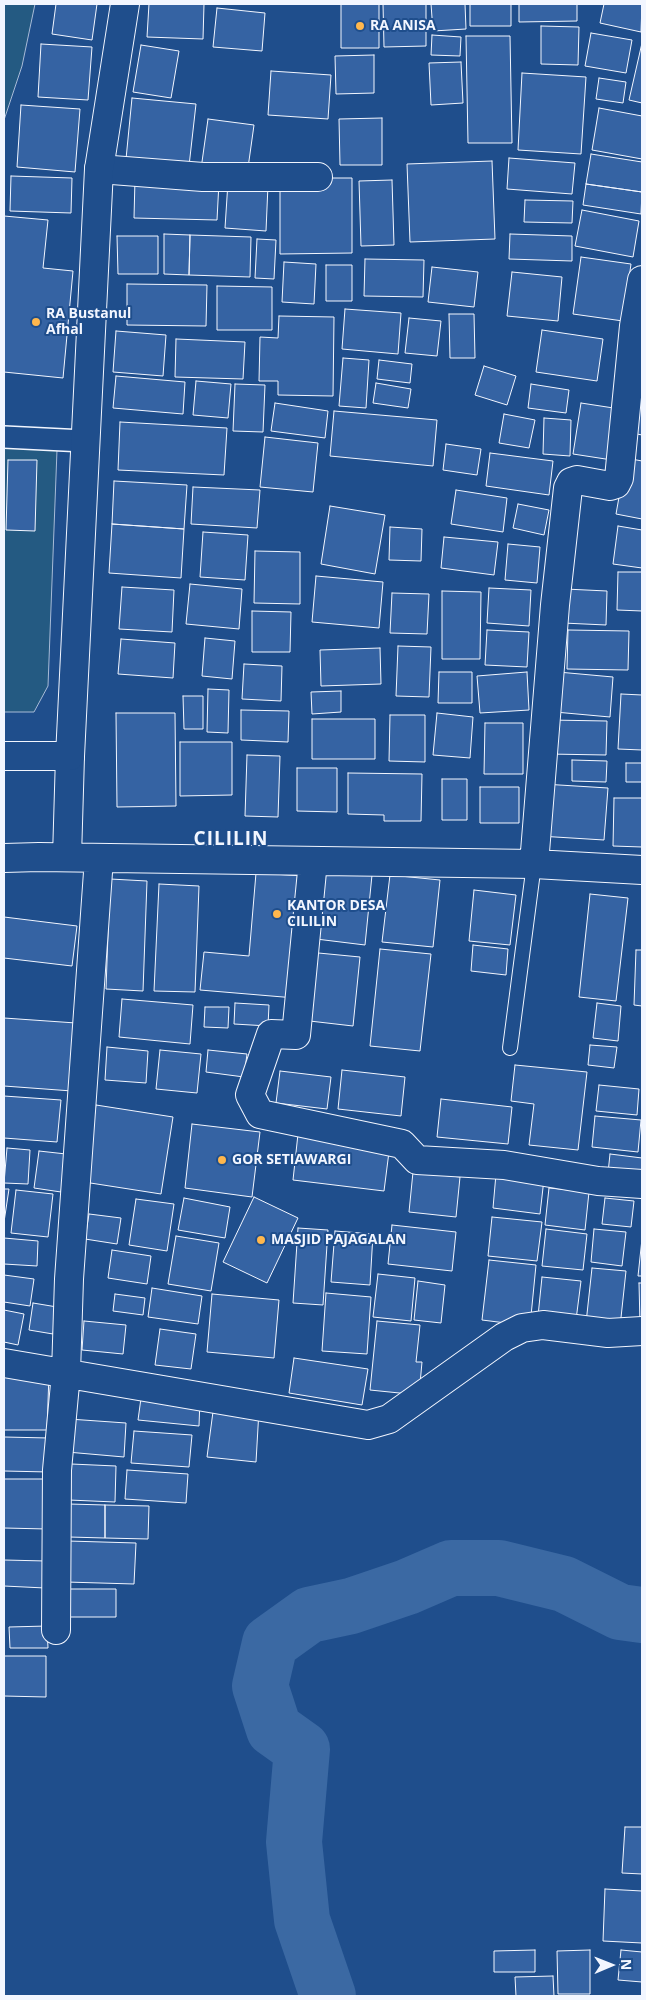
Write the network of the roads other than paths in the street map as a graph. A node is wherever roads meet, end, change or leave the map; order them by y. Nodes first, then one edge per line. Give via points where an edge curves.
1 (125, 4) edge
2 (98, 169) junction
3 (318, 177) dead end
4 (642, 280) edge
5 (4, 437) edge
6 (84, 441) junction
7 (4, 756) edge
8 (70, 756) junction
9 (67, 857) junction
10 (4, 858) edge
11 (99, 858) junction
12 (313, 861) junction
13 (534, 864) junction
14 (642, 870) edge
15 (510, 1048) dead end
16 (642, 1184) edge
17 (642, 1331) edge
18 (4, 1363) edge
19 (66, 1373) junction
20 (56, 1630) dead end

1 - 2 street
2 - 3 street via 203,177
2 - 6 street
4 - 13 street via 634,326 619,478 610,486 578,480 571,482 568,488 555,604
5 - 6 street
6 - 8 street
7 - 8 street
8 - 9 street
9 - 10 street
9 - 11 street
11 - 12 street
11 - 19 street via 70,1269
12 - 13 street
12 - 16 street via 296,1035 271,1034 250,1095 260,1114 402,1144 416,1160 504,1165 598,1181
13 - 14 street
13 - 15 lane
17 - 19 street via 608,1333 543,1325 522,1328 504,1337 389,1419 368,1425
18 - 19 street
19 - 20 street via 57,1470

